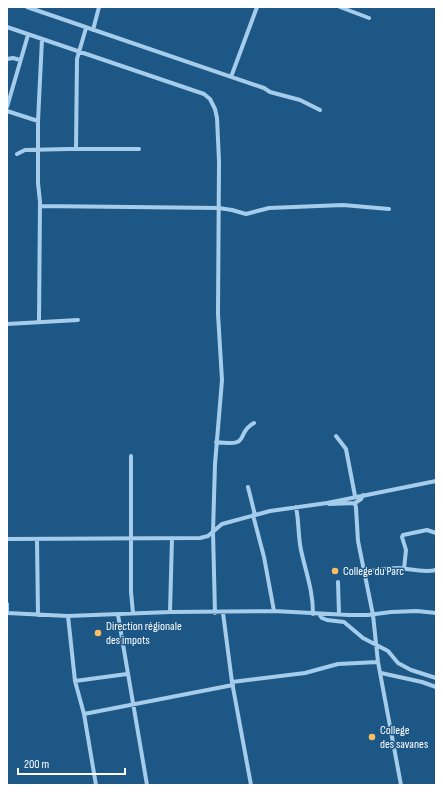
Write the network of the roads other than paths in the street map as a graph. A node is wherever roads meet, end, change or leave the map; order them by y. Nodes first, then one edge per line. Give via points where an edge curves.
1 (27, 7) edge
2 (99, 7) edge
3 (258, 7) edge
4 (340, 7) edge
5 (369, 18) dead end
6 (7, 27) edge
7 (86, 28) junction
8 (93, 30) junction
9 (28, 35) junction
10 (42, 39) junction
11 (79, 52) junction
12 (7, 59) edge
13 (20, 60) junction
14 (232, 77) junction
15 (7, 106) edge
16 (320, 110) dead end
17 (7, 111) edge
18 (38, 121) junction
19 (76, 149) junction
20 (139, 149) dead end
21 (38, 150) junction
22 (17, 154) dead end
23 (40, 206) junction
24 (219, 208) junction
25 (389, 209) dead end
26 (78, 320) dead end
27 (39, 322) junction
28 (7, 324) edge
29 (254, 423) dead end
30 (336, 436) dead end
31 (216, 442) junction
32 (131, 456) dead end
33 (436, 481) edge
34 (248, 487) dead end
35 (363, 495) junction
36 (355, 496) junction
37 (327, 503) junction
38 (354, 503) junction
39 (296, 507) junction
40 (254, 515) junction
41 (213, 532) junction
42 (436, 533) edge
43 (131, 538) junction
44 (172, 538) junction
45 (7, 539) edge
46 (36, 539) junction
47 (404, 569) junction
48 (436, 570) edge
49 (365, 572) junction
50 (338, 582) dead end
51 (7, 604) edge
52 (274, 611) junction
53 (170, 612) junction
54 (7, 613) edge
55 (133, 613) junction
56 (214, 613) junction
57 (223, 613) junction
58 (436, 613) edge
59 (313, 614) junction
60 (319, 614) junction
61 (339, 614) junction
62 (38, 615) junction
63 (118, 615) junction
64 (373, 615) junction
65 (68, 616) junction
66 (376, 645) junction
67 (378, 662) junction
68 (381, 673) junction
69 (127, 674) junction
70 (436, 678) edge
71 (75, 682) junction
72 (232, 684) junction
73 (436, 687) edge
74 (133, 704) junction
75 (84, 714) junction
76 (96, 785) edge
77 (147, 785) edge
78 (251, 785) edge
79 (401, 785) edge

1 - 7 street
2 - 8 street
3 - 14 street
4 - 5 street
6 - 9 street
7 - 8 street
7 - 11 street
8 - 14 street
9 - 10 street
9 - 13 street
10 - 11 street
10 - 18 street
11 - 19 street
11 - 24 street via 204,94 210,99 217,118
12 - 13 street
13 - 15 street
14 - 16 street via 270,92 300,100
17 - 18 street
18 - 21 street
19 - 20 street
19 - 21 street
21 - 22 street via 25,150
21 - 23 street
23 - 24 street
23 - 27 street
24 - 25 street via 246,214 269,208 343,205
24 - 31 street via 218,314 222,380
26 - 27 street
27 - 28 street
29 - 31 street via 250,425 241,441 233,444
30 - 36 street via 346,449
31 - 41 street
32 - 43 street
33 - 35 street
34 - 40 street
35 - 36 street
35 - 38 street
36 - 37 street
37 - 38 street
37 - 39 street
38 - 49 street via 358,541
39 - 40 street
39 - 59 street via 301,548 312,587
40 - 41 street via 219,525
40 - 52 street
41 - 44 street via 200,538
41 - 56 street
42 - 47 street via 427,530 403,535 406,550
43 - 44 street
43 - 46 street
43 - 55 street
44 - 53 street
45 - 46 street
46 - 62 street
47 - 48 street via 426,572
47 - 49 street
49 - 64 street
50 - 61 street
51 - 54 street
52 - 57 street
52 - 59 street
53 - 55 street
53 - 56 street
54 - 62 street
55 - 63 street
56 - 57 street
57 - 72 street
58 - 64 street via 417,611
59 - 60 street
60 - 61 street
60 - 66 street via 327,620 344,622
61 - 64 street
62 - 65 street
63 - 65 street
63 - 69 street
64 - 66 street
65 - 71 street
66 - 67 street
66 - 70 street via 388,651 398,663
67 - 68 street
67 - 72 street via 338,664 305,673
68 - 73 street
68 - 79 street
69 - 71 street
69 - 74 street
71 - 75 street
72 - 74 street
72 - 78 street
74 - 75 street
74 - 77 street
75 - 76 street

